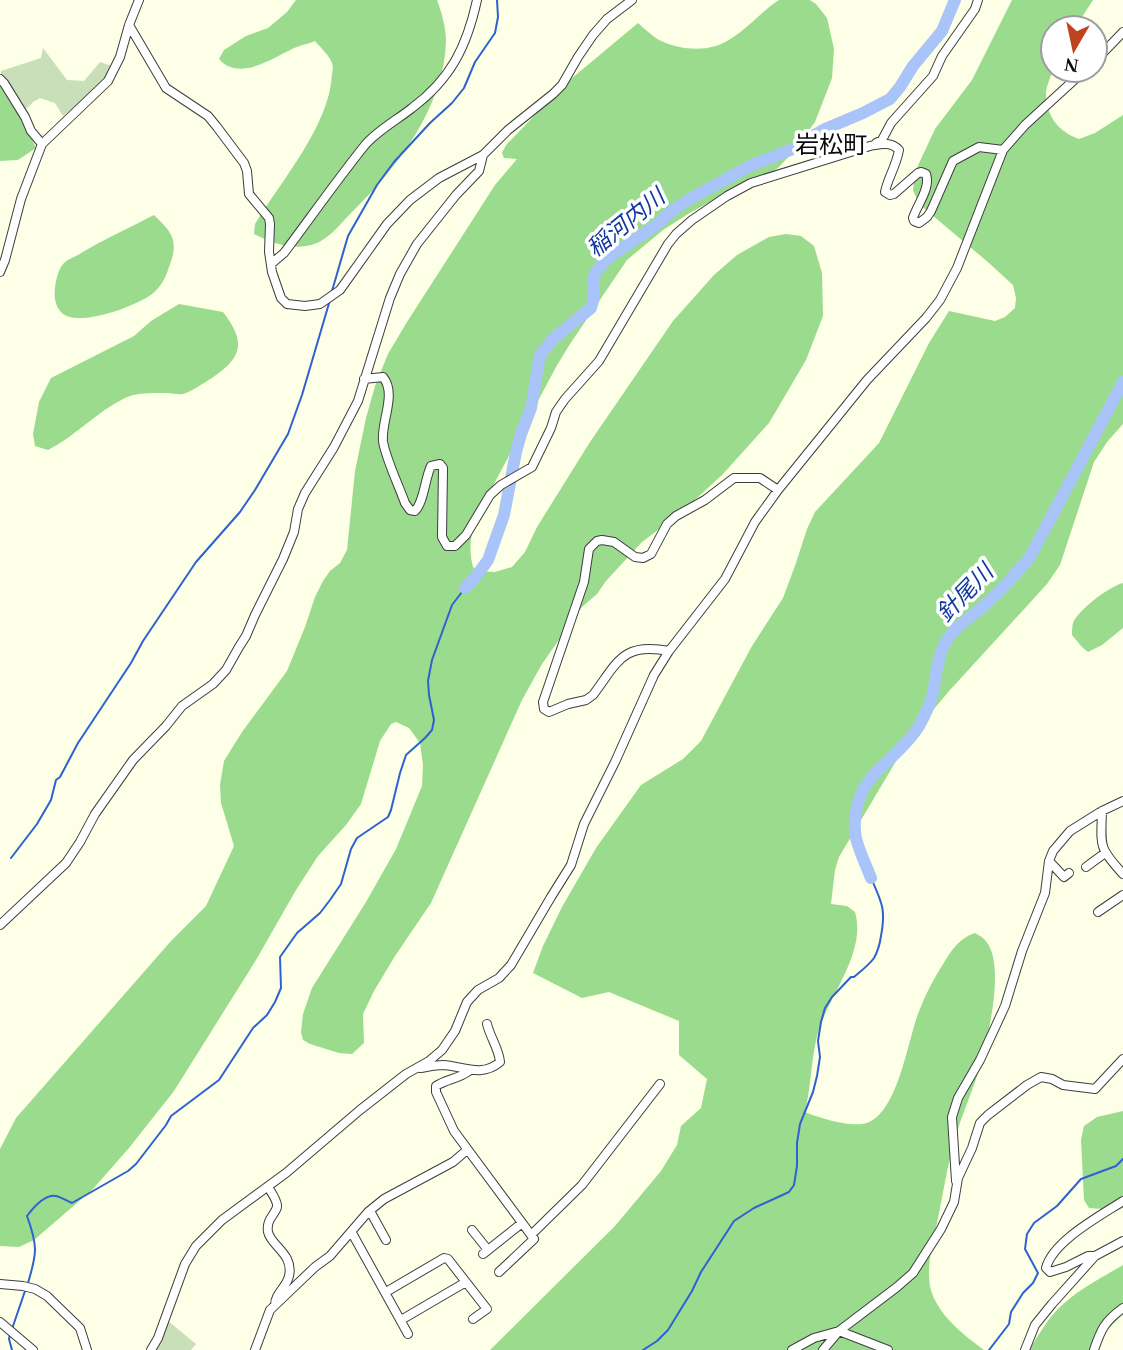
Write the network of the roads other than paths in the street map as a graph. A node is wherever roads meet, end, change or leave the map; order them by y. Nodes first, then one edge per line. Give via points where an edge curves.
1 (139, 0) edge
2 (477, 0) edge
3 (632, 0) edge
4 (978, 0) edge
5 (129, 25) junction
6 (1123, 32) edge
7 (1109, 46) edge
8 (0, 79) edge
9 (1070, 84) edge
10 (42, 144) junction
11 (870, 146) junction
12 (1003, 150) junction
13 (483, 155) junction
14 (271, 264) junction
15 (0, 272) edge
16 (364, 379) junction
17 (778, 490) junction
18 (669, 651) junction
19 (1123, 802) edge
20 (1102, 811) junction
21 (1105, 853) junction
22 (1049, 861) junction
23 (1086, 867) dead end
24 (1069, 873) dead end
25 (1123, 874) edge
26 (1123, 895) edge
27 (1098, 912) dead end
28 (0, 925) edge
29 (487, 1024) dead end
30 (1123, 1059) edge
31 (417, 1068) junction
32 (469, 1071) junction
33 (660, 1084) dead end
34 (467, 1150) junction
35 (268, 1187) junction
36 (957, 1188) junction
37 (1123, 1201) edge
38 (370, 1211) junction
39 (522, 1223) junction
40 (472, 1230) dead end
41 (352, 1233) junction
42 (531, 1235) junction
43 (386, 1240) dead end
44 (1123, 1241) edge
45 (1096, 1256) junction
46 (499, 1272) dead end
47 (466, 1282) junction
48 (0, 1284) edge
49 (386, 1292) junction
50 (275, 1305) junction
51 (1123, 1308) edge
52 (473, 1319) dead end
53 (401, 1320) junction
54 (0, 1322) edge
55 (839, 1331) junction
56 (408, 1334) dead end
57 (33, 1350) edge
58 (87, 1350) edge
59 (151, 1350) edge
60 (255, 1350) edge
61 (792, 1350) edge
62 (823, 1350) edge
63 (888, 1350) edge
64 (1025, 1350) edge
65 (1094, 1350) edge

1 - 5 street
2 - 14 street via 467,37 446,77 367,144
3 - 13 street via 593,35 562,85
4 - 11 street via 933,76 891,123 882,140
5 - 10 street via 108,81
5 - 14 street via 166,88 208,117 244,163 248,194 270,224
6 - 7 street
8 - 10 street
9 - 12 street
10 - 15 street
11 - 12 street via 887,144 899,150 885,192 890,195 918,173 926,174 927,186 913,218 919,223 931,211 953,161 979,147
11 - 16 street via 751,183 676,234 599,361 556,412 532,467 490,495 455,546 447,546 442,537 443,468 431,466 419,507 410,510 383,439 387,382 383,377
12 - 17 street via 940,300 867,380
13 - 14 street via 439,178 410,200 340,290 320,304 287,303 281,298
13 - 16 street via 479,171 417,244 400,274
16 - 28 street via 334,447 304,493 283,559 226,670 182,706 133,760 66,863
17 - 18 street via 725,579
17 - 18 street via 760,478 734,478 676,516 651,554 643,558 614,542 592,544 584,582 542,702 544,709 549,712 586,700 623,655 650,647
18 - 31 street via 584,824 571,866 511,965 467,1002 442,1050
19 - 20 street
20 - 21 street
20 - 22 street via 1070,831
21 - 23 street
21 - 25 street
22 - 24 street via 1064,877
22 - 36 street via 1045,893 1004,1006 952,1116
26 - 27 street
29 - 32 street via 500,1062 493,1068
30 - 36 street via 1095,1089 1063,1086 1041,1077 988,1115 980,1123
31 - 32 street via 444,1065
31 - 35 street
32 - 34 street via 436,1086
33 - 42 street via 582,1185
34 - 38 street
34 - 39 street
35 - 50 street via 277,1207 268,1231 285,1254 289,1271
35 - 59 street via 222,1220 196,1246
36 - 55 street via 946,1220 913,1273
37 - 45 street via 1061,1244 1046,1268 1050,1272
38 - 41 street
38 - 43 street
39 - 40 street via 485,1252
39 - 42 street
41 - 49 street
41 - 50 street
42 - 46 street via 534,1239
44 - 45 street
45 - 64 street via 1035,1325
47 - 49 street via 444,1258
47 - 52 street via 487,1309
47 - 53 street
48 - 58 street via 35,1289 47,1296 80,1328
49 - 53 street
50 - 60 street
51 - 65 street via 1102,1328
53 - 56 street
54 - 57 street
55 - 61 street
55 - 62 street
55 - 63 street

